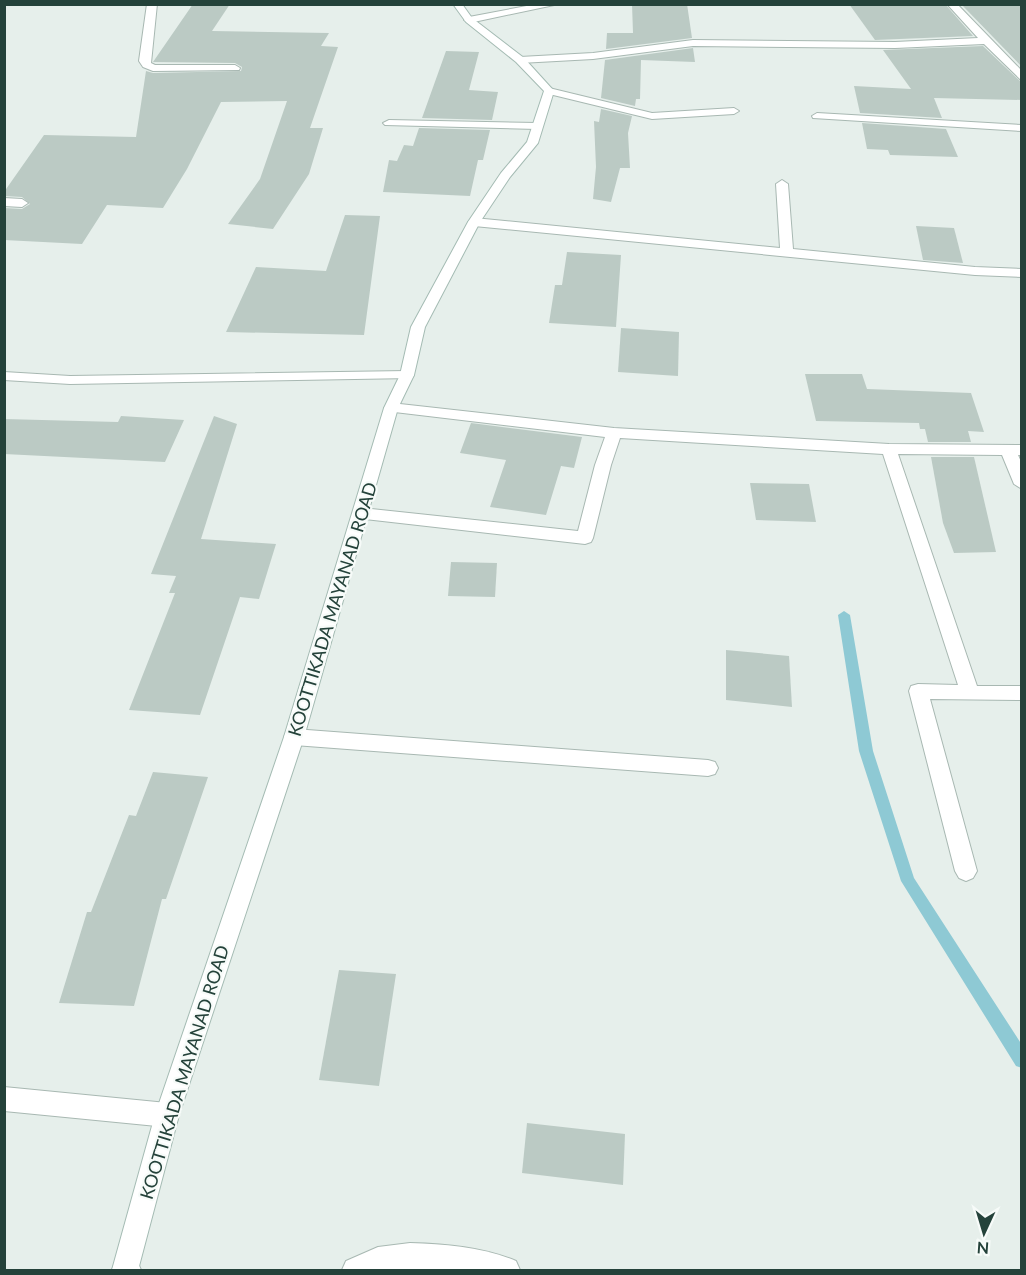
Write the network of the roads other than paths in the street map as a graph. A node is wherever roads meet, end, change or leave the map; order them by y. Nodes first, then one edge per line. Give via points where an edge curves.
1 (152, 4) edge
2 (457, 4) edge
3 (555, 4) edge
4 (951, 4) edge
5 (469, 20) junction
6 (983, 41) junction
7 (520, 60) junction
8 (1016, 65) edge
9 (235, 68) dead end
10 (1022, 78) edge
11 (549, 91) junction
12 (734, 111) dead end
13 (817, 116) dead end
14 (389, 123) dead end
15 (537, 126) junction
16 (1022, 128) edge
17 (782, 184) dead end
18 (4, 202) edge
19 (22, 202) dead end
20 (474, 222) junction
21 (787, 253) junction
22 (1022, 273) edge
23 (407, 375) junction
24 (4, 376) edge
25 (391, 408) junction
26 (614, 433) junction
27 (889, 449) junction
28 (1015, 450) edge
29 (1022, 484) edge
30 (362, 514) junction
31 (970, 693) junction
32 (1022, 693) edge
33 (294, 737) junction
34 (708, 768) dead end
35 (966, 871) dead end
36 (4, 1099) edge
37 (167, 1115) junction
38 (126, 1270) edge
39 (355, 1270) edge
40 (507, 1270) edge

1 - 9 street via 144,61 147,65
2 - 5 street
3 - 5 street
4 - 6 street
5 - 7 street
6 - 7 street via 895,45 693,43 593,56
6 - 8 street
7 - 11 street
8 - 10 street
11 - 12 street via 652,116
11 - 15 street, KOOTTIKADA MAYANAD ROAD
13 - 16 street
14 - 15 street
15 - 20 street, KOOTTIKADA MAYANAD ROAD via 532,143
17 - 21 street
18 - 19 street
20 - 21 street
20 - 23 street, KOOTTIKADA MAYANAD ROAD via 418,327
21 - 22 street
23 - 24 street via 70,380
23 - 25 street, KOOTTIKADA MAYANAD ROAD
25 - 26 street
25 - 30 street, KOOTTIKADA MAYANAD ROAD
26 - 27 street
26 - 30 street via 585,538
27 - 28 street
27 - 31 street
28 - 29 street
30 - 33 street, KOOTTIKADA MAYANAD ROAD
31 - 32 street
31 - 35 street via 918,691
33 - 34 street
33 - 37 street, KOOTTIKADA MAYANAD ROAD
36 - 37 street
37 - 38 street, KOOTTIKADA MAYANAD ROAD
39 - 40 street via 381,1259 425,1256

